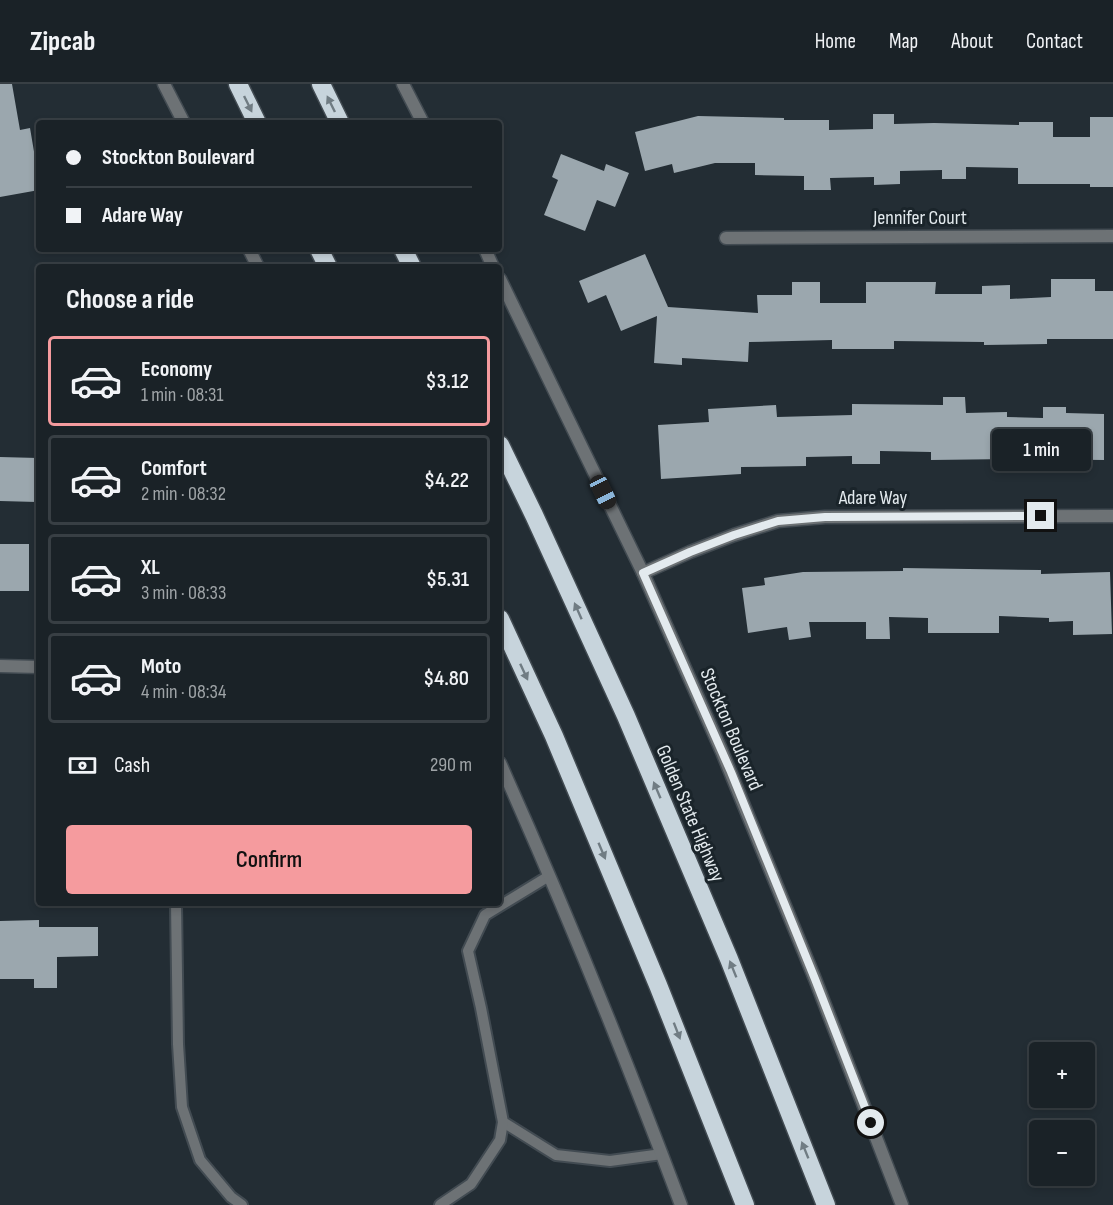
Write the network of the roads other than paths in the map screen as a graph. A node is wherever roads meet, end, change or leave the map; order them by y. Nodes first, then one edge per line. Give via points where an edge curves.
1 (164, 84) edge
2 (238, 84) edge
3 (321, 84) edge
4 (403, 84) edge
5 (182, 120) edge
6 (256, 120) edge
7 (339, 120) edge
8 (421, 120) edge
9 (1113, 236) edge
10 (726, 238) dead end
11 (502, 283) edge
12 (502, 449) edge
13 (1113, 516) edge
14 (643, 573) junction
15 (502, 623) edge
16 (0, 666) edge
17 (36, 667) edge
18 (502, 768) edge
19 (549, 876) junction
20 (502, 905) edge
21 (176, 906) edge
22 (500, 906) edge
23 (503, 1122) junction
24 (662, 1154) junction
25 (242, 1205) edge
26 (440, 1205) edge
27 (681, 1205) edge
28 (745, 1205) edge
29 (826, 1205) edge
30 (903, 1205) edge

1 - 5 street
2 -> 6 highway
7 -> 3 highway
4 - 8 street
9 - 10 street, Jennifer Court
11 - 14 street, Stockton Boulevard
29 -> 12 highway, Golden State Highway via 729,959 626,716
13 - 14 street, Adare Way via 825,517 778,521
14 - 30 street, Stockton Boulevard via 727,763
15 -> 28 highway via 654,974
16 - 17 street
18 - 19 street
19 - 20 lane
19 - 24 street
21 - 25 lane via 182,1107 200,1160
22 - 23 lane via 485,915 468,951
23 - 24 lane via 556,1155 610,1161
23 - 26 lane via 500,1140 471,1184
24 - 27 street

